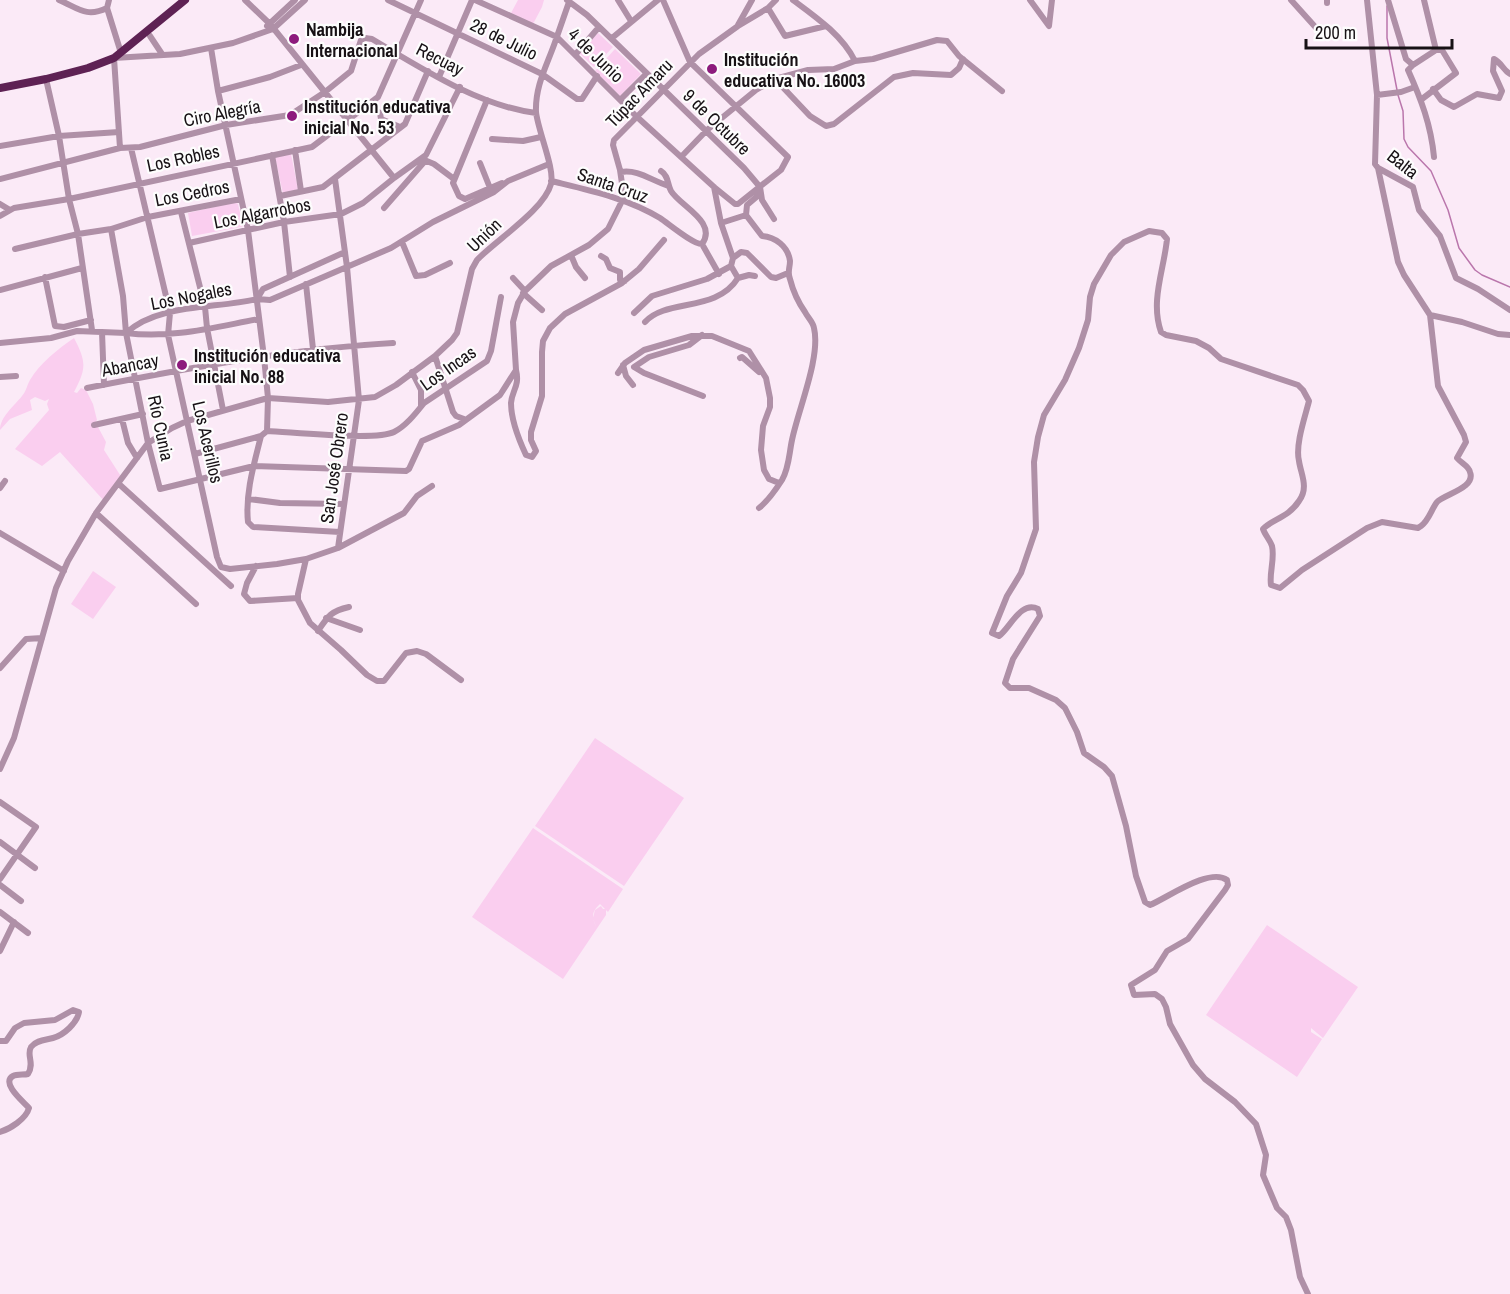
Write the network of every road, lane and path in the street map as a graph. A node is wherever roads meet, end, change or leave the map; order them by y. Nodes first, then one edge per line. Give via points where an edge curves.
1 (110, 0) edge
2 (185, 0) edge
3 (193, 0) edge
4 (245, 0) edge
5 (295, 0) edge
6 (305, 0) edge
7 (388, 0) edge
8 (421, 0) edge
9 (473, 0) edge
10 (569, 0) edge
11 (618, 0) edge
12 (658, 0) edge
13 (663, 0) edge
14 (752, 0) edge
15 (776, 0) edge
16 (793, 0) edge
17 (1030, 0) edge
18 (1052, 0) edge
19 (1291, 0) edge
20 (1368, 0) edge
21 (1388, 0) edge
22 (1424, 0) edge
23 (62, 1) edge
24 (107, 8) junction
25 (768, 8) junction
26 (416, 12) junction
27 (631, 21) junction
28 (271, 26) junction
29 (738, 26) junction
30 (826, 26) junction
31 (599, 27) junction
32 (1318, 30) dead end
33 (459, 33) junction
34 (149, 34) junction
35 (557, 37) junction
36 (612, 38) junction
37 (211, 48) junction
38 (1436, 50) junction
39 (162, 54) junction
40 (397, 54) junction
41 (118, 55) junction
42 (575, 55) junction
43 (963, 59) junction
44 (855, 61) junction
45 (690, 62) junction
46 (301, 65) junction
47 (1413, 65) junction
48 (428, 71) junction
49 (542, 74) junction
50 (646, 74) junction
51 (1510, 74) edge
52 (597, 76) junction
53 (440, 77) junction
54 (46, 79) junction
55 (775, 79) junction
56 (460, 87) junction
57 (1415, 87) junction
58 (0, 88) edge
59 (1433, 89) junction
60 (662, 90) junction
61 (218, 91) junction
62 (1002, 91) dead end
63 (325, 92) junction
64 (1377, 95) junction
65 (1422, 99) junction
66 (487, 100) junction
67 (620, 100) junction
68 (367, 106) junction
69 (736, 107) junction
70 (537, 113) junction
71 (636, 116) junction
72 (348, 121) junction
73 (226, 125) junction
74 (400, 128) junction
75 (707, 130) junction
76 (118, 132) junction
77 (59, 136) junction
78 (541, 137) junction
79 (492, 139) dead end
80 (0, 146) edge
81 (120, 148) junction
82 (131, 148) junction
83 (295, 150) junction
84 (371, 150) junction
85 (272, 154) junction
86 (681, 157) junction
87 (1434, 157) dead end
88 (424, 160) junction
89 (234, 163) junction
90 (480, 163) dead end
91 (62, 164) junction
92 (549, 165) junction
93 (1378, 168) junction
94 (661, 171) dead end
95 (621, 172) junction
96 (335, 178) junction
97 (394, 178) junction
98 (0, 179) edge
99 (454, 179) junction
100 (508, 181) junction
101 (551, 181) junction
102 (138, 183) junction
103 (669, 186) junction
104 (714, 187) junction
105 (490, 188) junction
106 (301, 191) junction
107 (760, 191) junction
108 (280, 196) junction
109 (69, 199) junction
110 (241, 199) junction
111 (623, 201) junction
112 (0, 204) edge
113 (384, 208) dead end
114 (10, 210) junction
115 (181, 212) junction
116 (341, 214) junction
117 (746, 215) junction
118 (0, 216) edge
119 (148, 217) junction
120 (774, 219) dead end
121 (284, 222) junction
122 (721, 223) junction
123 (111, 229) junction
124 (248, 230) junction
125 (78, 234) junction
126 (663, 240) dead end
127 (402, 242) junction
128 (189, 243) junction
129 (702, 243) junction
130 (15, 249) dead end
131 (345, 252) junction
132 (571, 255) junction
133 (602, 256) dead end
134 (733, 258) junction
135 (450, 263) dead end
136 (731, 266) junction
137 (347, 267) junction
138 (82, 268) junction
139 (788, 273) junction
140 (719, 274) junction
141 (755, 276) dead end
142 (45, 277) junction
143 (290, 277) junction
144 (513, 278) dead end
145 (585, 278) dead end
146 (738, 278) junction
147 (625, 281) junction
148 (306, 284) junction
149 (0, 290) edge
150 (524, 292) junction
151 (501, 297) dead end
152 (257, 298) junction
153 (206, 306) junction
154 (542, 310) dead end
155 (1510, 310) edge
156 (170, 313) junction
157 (634, 313) dead end
158 (1430, 315) junction
159 (259, 319) junction
160 (90, 320) junction
161 (645, 322) dead end
162 (207, 328) junction
163 (92, 330) junction
164 (102, 332) junction
165 (126, 333) junction
166 (168, 335) junction
167 (702, 335) junction
168 (1510, 335) edge
169 (0, 343) edge
170 (393, 343) dead end
171 (355, 345) junction
172 (313, 349) junction
173 (435, 356) junction
174 (264, 357) junction
175 (740, 358) dead end
176 (214, 365) junction
177 (623, 365) junction
178 (516, 370) junction
179 (176, 372) junction
180 (412, 372) junction
181 (618, 373) dead end
182 (762, 373) junction
183 (16, 376) dead end
184 (0, 377) edge
185 (136, 379) junction
186 (104, 385) junction
187 (633, 385) dead end
188 (87, 388) dead end
189 (447, 389) junction
190 (702, 396) dead end
191 (268, 398) junction
192 (359, 400) junction
193 (421, 406) junction
194 (223, 410) junction
195 (143, 414) junction
196 (122, 419) junction
197 (464, 419) junction
198 (187, 421) junction
199 (94, 425) dead end
200 (267, 431) junction
201 (355, 435) junction
202 (261, 436) junction
203 (148, 443) junction
204 (195, 454) junction
205 (137, 458) junction
206 (254, 466) junction
207 (349, 468) junction
208 (201, 480) junction
209 (5, 482) dead end
210 (779, 483) junction
211 (119, 484) junction
212 (432, 486) dead end
213 (0, 488) edge
214 (249, 499) junction
215 (344, 504) junction
216 (759, 508) dead end
217 (96, 513) junction
218 (340, 532) junction
219 (0, 533) edge
220 (338, 548) junction
221 (306, 559) junction
222 (256, 566) junction
223 (64, 571) junction
224 (231, 586) dead end
225 (298, 598) junction
226 (196, 604) dead end
227 (349, 607) dead end
228 (326, 618) junction
229 (360, 630) dead end
230 (318, 631) junction
231 (42, 638) junction
232 (1, 666) edge
233 (461, 680) dead end
234 (0, 769) edge
235 (0, 801) edge
236 (0, 842) edge
237 (17, 855) junction
238 (35, 868) dead end
239 (0, 879) edge
240 (0, 885) edge
241 (21, 901) dead end
242 (0, 912) edge
243 (14, 922) junction
244 (28, 933) dead end
245 (0, 951) edge
246 (0, 1041) edge
247 (0, 1132) edge
248 (1308, 1294) edge

1 - 24 street
2 - 34 highway
3 - 34 highway
4 - 28 street
5 - 28 street
6 - 28 street
7 - 26 street, 28 de Julio
8 - 26 street, Los Robles
9 - 33 street
9 - 35 street, 4 de Junio
10 - 31 street, 9 de Octubre
10 - 35 street
11 - 27 street
12 - 27 street
13 - 45 street
14 - 29 street
15 - 25 street, Túpac Amaru
16 - 30 street
17 - 18 street via 1048,26
19 - 32 street
20 - 64 street, Balta
21 - 47 street via 1406,58
22 - 38 street
23 - 24 street via 86,13
24 - 41 street
25 - 29 street, Túpac Amaru
25 - 30 street via 785,36
26 - 33 street, 28 de Julio
26 - 40 street, Los Robles
27 - 36 street
28 - 37 street
28 - 46 street
29 - 45 street, Túpac Amaru
30 - 44 street
31 - 36 street, 9 de Octubre
31 - 42 street
33 - 49 street, 28 de Julio
33 - 53 street
34 - 39 street
34 - 41 highway
35 - 42 street, 4 de Junio
35 - 49 street
36 - 50 street, 9 de Octubre
37 - 39 street
37 - 61 street
38 - 47 street
38 - 59 street via 1442,50 1456,73
39 - 41 street
40 - 48 street, Recuay
40 - 63 street, Recuay via 363,38 351,71
40 - 68 street, Los Robles via 378,97
41 - 54 highway
41 - 76 street
42 - 52 street, 4 de Junio
43 - 44 street via 947,42 937,40
43 - 55 street via 951,75 913,73 894,77 834,124 826,126 810,116
43 - 62 street
44 - 55 street via 834,69 808,70
45 - 60 street, Túpac Amaru
45 - 69 street
46 - 61 street
46 - 63 street
47 - 57 street via 1408,70
48 - 53 street, Recuay
48 - 74 street
49 - 52 street, 28 de Julio via 582,99
49 - 70 street
50 - 60 street, 9 de Octubre
50 - 67 street
51 - 59 street via 1494,59 1493,71 1501,96 1477,94 1454,107 1441,100
52 - 67 street, 4 de Junio
53 - 56 street, Recuay
54 - 58 highway
54 - 77 street
55 - 69 street
56 - 66 street, Recuay
56 - 88 street
57 - 64 street
57 - 65 street
59 - 65 street
60 - 71 street, Túpac Amaru
60 - 75 street, 9 de Octubre
61 - 73 street
63 - 72 street
63 - 73 street, Ciro Alegría via 291,115
64 - 93 street, Balta
65 - 87 street
66 - 70 street, Recuay
66 - 99 street
67 - 71 street, 4 de Junio
68 - 72 street, Los Robles
68 - 74 street via 380,112 385,122
69 - 75 street
69 - 107 street via 788,158
70 - 78 street
71 - 86 street, 4 de Junio
71 - 95 street, Túpac Amaru via 614,140
72 - 83 street, Los Robles via 312,147
72 - 84 street
73 - 82 street, Ciro Alegría
73 - 89 street
74 - 84 street
75 - 86 street
75 - 107 street, 9 de Octubre
76 - 77 street
76 - 81 street
77 - 80 street
77 - 91 street
78 - 79 street via 523,141
78 - 92 street
81 - 82 street, Ciro Alegría
81 - 91 street, Ciro Alegría
82 - 102 street, Los Acerillos
83 - 85 street, Los Robles
83 - 106 street
84 - 96 street
84 - 97 street
85 - 89 street, Los Robles
85 - 108 street
86 - 104 street, 4 de Junio
88 - 97 street
88 - 99 street
88 - 113 street
89 - 102 street, Los Robles
89 - 110 street
90 - 105 street
91 - 98 street, Ciro Alegría
91 - 109 street
92 - 100 street
92 - 101 street
93 - 155 street, Balta via 1413,188 1419,210 1440,236 1456,278
93 - 158 street via 1398,262
94 - 103 street
95 - 103 street via 636,171
95 - 111 street, Túpac Amaru
96 - 106 street via 323,187
96 - 116 street, San José Obrero
97 - 116 street via 363,203
99 - 105 street via 461,198
100 - 105 street
100 - 127 street
101 - 111 street, Santa Cruz
101 - 173 street, Unión via 532,210 477,260 457,333
102 - 109 street, Los Robles
102 - 119 street, Los Acerillos
103 - 129 street via 701,220 705,237
104 - 107 street, 4 de Junio via 735,204
104 - 122 street
106 - 108 street
107 - 117 street via 747,205
107 - 120 street, 9 de Octubre
108 - 121 street
109 - 114 street, Los Robles
109 - 125 street
110 - 115 street, Los Cedros
110 - 124 street
111 - 129 street, Santa Cruz via 648,212 693,242
111 - 132 street via 608,229
112 - 114 street
114 - 118 street, Los Robles
115 - 119 street, Los Cedros
115 - 128 street
116 - 121 street, Los Algarrobos
116 - 131 street, San José Obrero
117 - 122 street
117 - 139 street via 762,236 777,239 783,247 790,260
119 - 123 street, Los Cedros
119 - 156 street, Los Acerillos
121 - 124 street, Los Algarrobos
121 - 143 street
122 - 134 street
123 - 125 street, Los Cedros
123 - 165 street, Río Cunia
124 - 128 street, Los Algarrobos
124 - 152 street
125 - 130 street, Los Cedros
125 - 138 street
126 - 147 street
127 - 135 street via 416,276
127 - 137 street
128 - 153 street
129 - 140 street
131 - 137 street, San José Obrero
131 - 143 street, Los Nogales
132 - 145 street
132 - 150 street via 551,266
133 - 147 street via 610,268 620,272 620,280
134 - 136 street
134 - 139 street via 747,253 771,277
136 - 140 street
136 - 146 street
137 - 148 street
137 - 171 street, San José Obrero
138 - 142 street
138 - 160 street
139 - 210 street via 814,328 815,348 790,459
140 - 157 street via 652,296
141 - 146 street
142 - 149 street
142 - 160 street via 55,326
143 - 152 street, Los Nogales via 263,289
144 - 150 street
146 - 161 street via 731,289 719,296 660,313
147 - 178 street via 565,314 543,341 543,389 533,423 531,440 536,451 532,457 526,455 515,426 511,402 518,383
148 - 152 street via 270,300
148 - 172 street
150 - 154 street
150 - 178 street via 513,322
151 - 189 street, Los Incas via 487,362
152 - 153 street, Los Nogales
152 - 159 street
153 - 156 street, Los Nogales
153 - 162 street
156 - 165 street, Los Nogales via 136,324
156 - 166 street, Los Acerillos
158 - 168 street
158 - 248 street via 1438,386 1464,435 1465,446 1457,458 1468,469 1470,479 1437,503 1418,528 1382,522 1367,528 1276,588 1270,581 1272,546 1263,529 1285,516 1301,500 1305,486 1298,448 1308,396 1298,385 1221,358 1196,341 1161,332 1158,292 1167,239 1162,233 1149,231 1124,242 1111,255 1094,284 1079,348 1044,415 1034,462 1036,529 1024,566 992,633 1002,634 1029,607 1038,609 1040,616 1017,651 1005,683 1010,688 1029,688 1056,700 1065,708 1084,753 1112,776 1145,902 1150,905 1197,881 1217,877 1227,880 1226,890 1188,939 1167,951 1155,970 1131,985 1134,995 1155,994 1162,999 1170,1024 1193,1065 1256,1124 1266,1155 1263,1175 1291,1230 1300,1277
159 - 162 street
159 - 174 street
160 - 163 street
162 - 166 street
162 - 176 street
163 - 164 street
163 - 169 street
164 - 165 street
164 - 186 street
165 - 166 street
165 - 185 street, Río Cunia
166 - 179 street, Los Acerillos
167 - 177 street via 644,350
167 - 182 street via 749,351
167 - 190 street via 690,345 649,357 634,367
170 - 171 street, Abancay
171 - 172 street, Abancay
171 - 192 street, San José Obrero
172 - 174 street, Abancay
173 - 180 street, Unión
173 - 189 street
174 - 176 street, Abancay
174 - 191 street
175 - 182 street
176 - 179 street, Abancay
176 - 194 street
177 - 181 street
177 - 187 street
178 - 197 street via 500,395
179 - 185 street, Abancay
179 - 198 street, Los Acerillos
180 - 192 street, Unión via 382,394
180 - 193 street via 421,390
182 - 210 street via 770,407 763,426 763,461 769,479
183 - 184 street
185 - 186 street, Abancay
185 - 195 street, Río Cunia
186 - 188 street, Abancay
189 - 193 street, Los Incas
189 - 197 street via 453,412
191 - 192 street, Unión
191 - 194 street, Unión
191 - 200 street
192 - 201 street, San José Obrero
193 - 201 street, Los Incas via 395,432
194 - 198 street, Unión
195 - 196 street
195 - 203 street, Río Cunia
196 - 199 street
196 - 205 street via 128,443
197 - 207 street via 422,441 406,471
198 - 203 street, Unión
198 - 204 street, Los Acerillos
200 - 201 street, Los Incas
200 - 202 street
201 - 207 street, San José Obrero
202 - 204 street
202 - 206 street
203 - 205 street
203 - 208 street, Río Cunia via 160,489
204 - 208 street, Los Acerillos
205 - 211 street
206 - 207 street
206 - 208 street
206 - 214 street
207 - 215 street, San José Obrero
208 - 222 street, Los Acerillos via 219,564 224,569
209 - 213 street
210 - 216 street
211 - 217 street
211 - 224 street
212 - 220 street via 417,496 404,513
214 - 215 street
214 - 218 street via 249,525
215 - 218 street, San José Obrero
217 - 223 street
217 - 226 street
218 - 220 street, San José Obrero
219 - 223 street
220 - 221 street
221 - 222 street
221 - 225 street
222 - 225 street via 244,594 250,601
223 - 231 street
225 - 230 street
227 - 228 street via 334,610
228 - 229 street
228 - 230 street
230 - 233 street via 377,681 384,681 406,653 417,651
231 - 232 street via 26,639
231 - 234 street via 14,738
235 - 237 street via 36,827
236 - 237 street
237 - 238 street
237 - 239 street
240 - 241 street
242 - 243 street
243 - 244 street
243 - 245 street
246 - 247 street via 6,1041 24,1023 55,1020 73,1010 79,1012 63,1034 31,1047 28,1074 9,1079 11,1092 29,1108 9,1129

